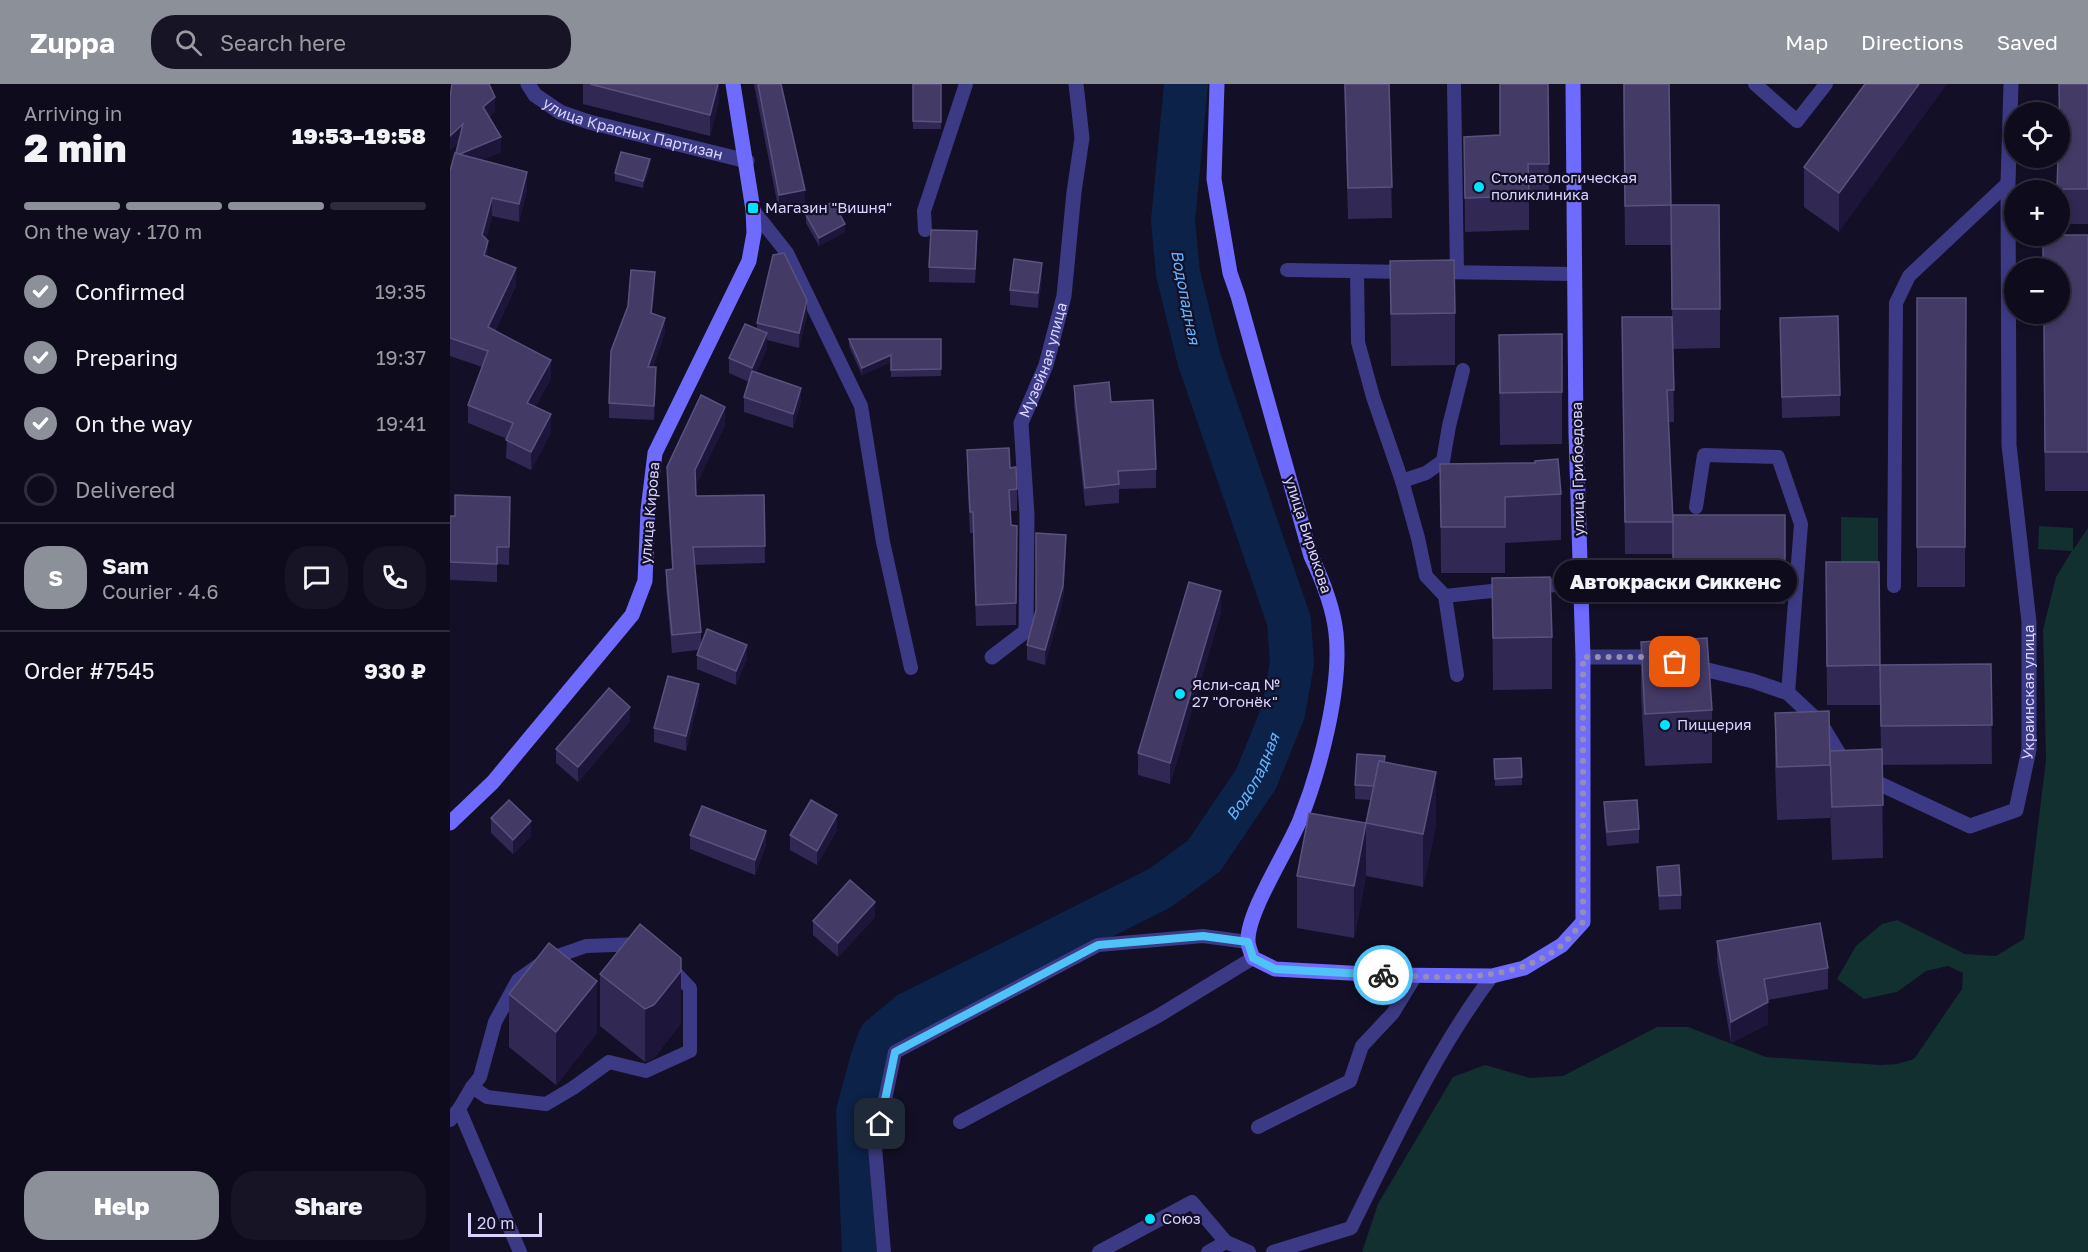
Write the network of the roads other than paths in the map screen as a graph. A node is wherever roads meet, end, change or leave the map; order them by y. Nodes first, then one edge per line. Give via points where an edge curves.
1 (528, 84) edge
2 (734, 84) edge
3 (966, 84) edge
4 (1076, 84) edge
5 (1217, 84) edge
6 (1454, 84) edge
7 (1573, 84) edge
8 (1755, 84) edge
9 (1826, 84) edge
10 (2011, 84) edge
11 (747, 161) junction
12 (2008, 180) edge
13 (2004, 187) edge
14 (753, 210) junction
15 (925, 230) dead end
16 (2008, 246) edge
17 (1287, 270) dead end
18 (1358, 271) junction
19 (1457, 272) junction
20 (1575, 274) junction
21 (1463, 370) dead end
22 (1402, 481) junction
23 (1696, 507) dead end
24 (1581, 583) junction
25 (1894, 586) dead end
26 (1445, 596) junction
27 (992, 657) dead end
28 (1583, 657) junction
29 (911, 668) dead end
30 (1458, 675) dead end
31 (1788, 693) junction
32 (450, 823) edge
33 (1248, 942) junction
34 (1253, 958) junction
35 (1416, 975) junction
36 (1492, 976) junction
37 (472, 1087) junction
38 (459, 1108) junction
39 (450, 1120) edge
40 (960, 1122) dead end
41 (1258, 1126) dead end
42 (1226, 1242) junction
43 (520, 1252) edge
44 (884, 1252) edge
45 (1100, 1252) edge
46 (1208, 1252) edge
47 (1249, 1252) edge
48 (1273, 1252) edge

1 - 11 street, улица Красных Партизан via 535,95 560,112
2 - 11 street, улица Кирова
3 - 15 lane via 924,211
4 - 27 street, Музейная улица via 1082,138 1064,296 1046,365 1022,423 1027,515 1026,631
5 - 33 street, улица Бирюкова via 1214,179 1230,273 1311,556 1326,586 1336,633 1332,704 1319,758 1300,820 1251,921
6 - 19 lane
7 - 20 street, улица Грибоедова
8 - 9 lane via 1797,121
10 - 12 street, Украинская улица
11 - 14 street, улица Кирова
13 - 25 lane via 1909,276 1896,303
14 - 29 lane via 787,253 861,406
14 - 32 street, улица Кирова via 749,261 655,453 645,581 632,615 493,782
16 - 31 street, Украинская улица via 2009,445 2030,622 2029,750 2016,810 1970,826 1848,769 1821,724
17 - 18 lane
18 - 19 lane
18 - 22 lane via 1358,342
19 - 20 lane
20 - 24 street, улица Грибоедова
21 - 22 lane via 1443,461 1426,473
22 - 26 lane via 1426,576
23 - 31 lane via 1704,455 1779,457 1801,524
24 - 26 lane
24 - 28 street, улица Грибоедова
26 - 30 lane
28 - 31 street, Украинская улица via 1656,657
28 - 36 street, улица Грибоедова via 1583,922 1562,945 1524,968
33 - 34 street
33 - 44 lane via 1203,936 1098,945 895,1052 875,1147
34 - 35 street, улица Грибоедова via 1275,969
34 - 40 lane via 1158,1016
35 - 36 street, улица Грибоедова
35 - 41 lane via 1393,1013 1362,1046 1350,1081
36 - 48 lane via 1465,1011 1433,1066 1351,1228
37 - 37 lane via 487,1097 546,1104 609,1062 646,1071 690,1051 690,988 647,944 586,946 546,960 518,980 495,1022 480,1077
37 - 38 lane
38 - 39 lane
38 - 43 lane
42 - 45 lane via 1192,1202
42 - 46 lane
42 - 47 lane

